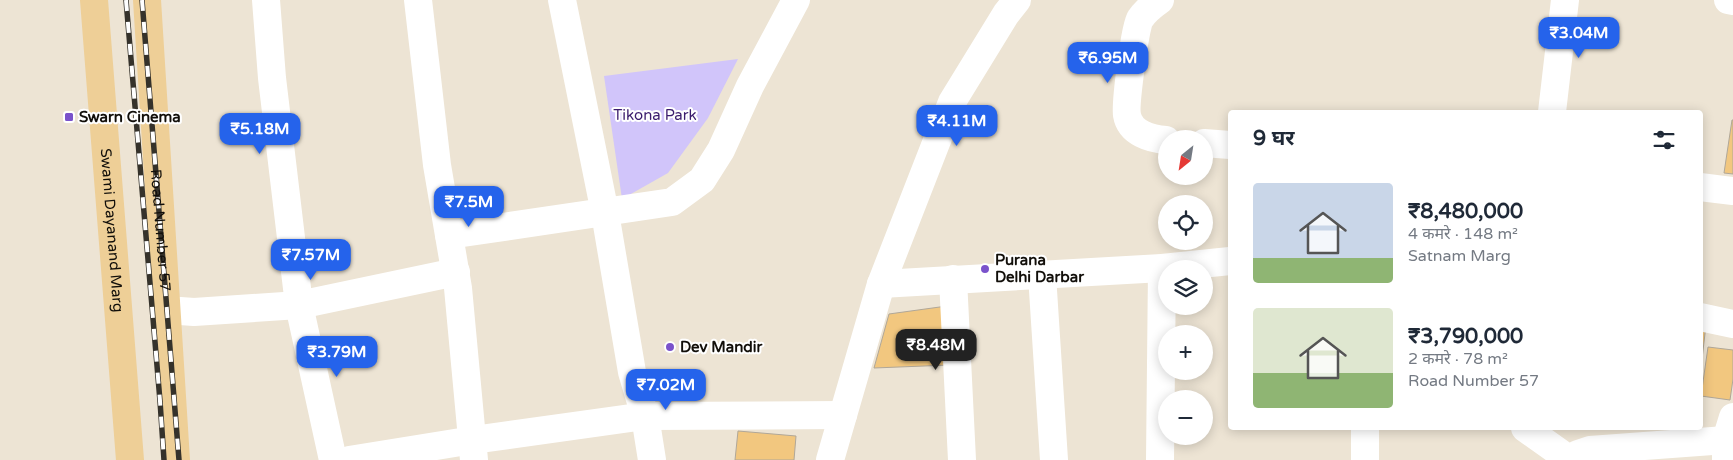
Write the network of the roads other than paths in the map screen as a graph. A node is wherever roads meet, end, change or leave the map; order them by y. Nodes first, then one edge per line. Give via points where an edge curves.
1 (94, 0) edge
2 (147, 0) edge
3 (266, 0) edge
4 (418, 0) edge
5 (562, 0) edge
6 (796, 0) edge
7 (1160, 0) edge
8 (1565, 0) edge
9 (1728, 0) edge
10 (1733, 0) edge
11 (1008, 5) edge
12 (1552, 110) edge
13 (1158, 139) edge
14 (1213, 144) edge
15 (1228, 145) edge
16 (1703, 187) edge
17 (1733, 191) edge
18 (605, 213) junction
19 (449, 235) junction
20 (1228, 260) edge
21 (1213, 262) edge
22 (1158, 268) edge
23 (456, 272) junction
24 (1042, 275) junction
25 (952, 279) junction
26 (881, 284) junction
27 (299, 306) junction
28 (166, 310) junction
29 (1162, 315) edge
30 (1703, 318) edge
31 (1733, 324) edge
32 (645, 416) junction
33 (843, 416) junction
34 (1365, 430) edge
35 (1528, 430) edge
36 (1728, 439) edge
37 (474, 450) edge
38 (130, 460) edge
39 (176, 460) edge
40 (333, 460) edge
41 (349, 460) edge
42 (652, 460) edge
43 (830, 460) edge
44 (962, 460) edge
45 (1054, 460) edge
46 (1160, 460) edge
47 (1365, 460) edge
48 (1571, 460) edge

1 - 38 main road, Swami Dayanand Marg
2 - 28 main road, Road Number 57
3 - 27 street
4 - 19 street via 437,165
5 - 18 street
6 - 18 street via 750,86 721,150 702,180 672,202
7 - 13 street via 1139,20 1134,36 1126,115 1133,127
8 - 12 street
9 - 10 street
11 - 26 street via 952,102
14 - 15 street
16 - 17 street
18 - 19 street
18 - 32 street via 632,372
19 - 23 street
20 - 21 street
22 - 24 street
23 - 27 street
23 - 37 street
24 - 25 street
24 - 45 street
25 - 26 street
25 - 44 street
26 - 33 street
27 - 28 street via 194,312
27 - 40 street
28 - 39 main road, Road Number 57
29 - 46 street
30 - 31 street
32 - 33 street
32 - 37 street
32 - 42 street
33 - 43 street
34 - 47 street
35 - 48 street
36 - 48 street via 1590,450
37 - 41 street

